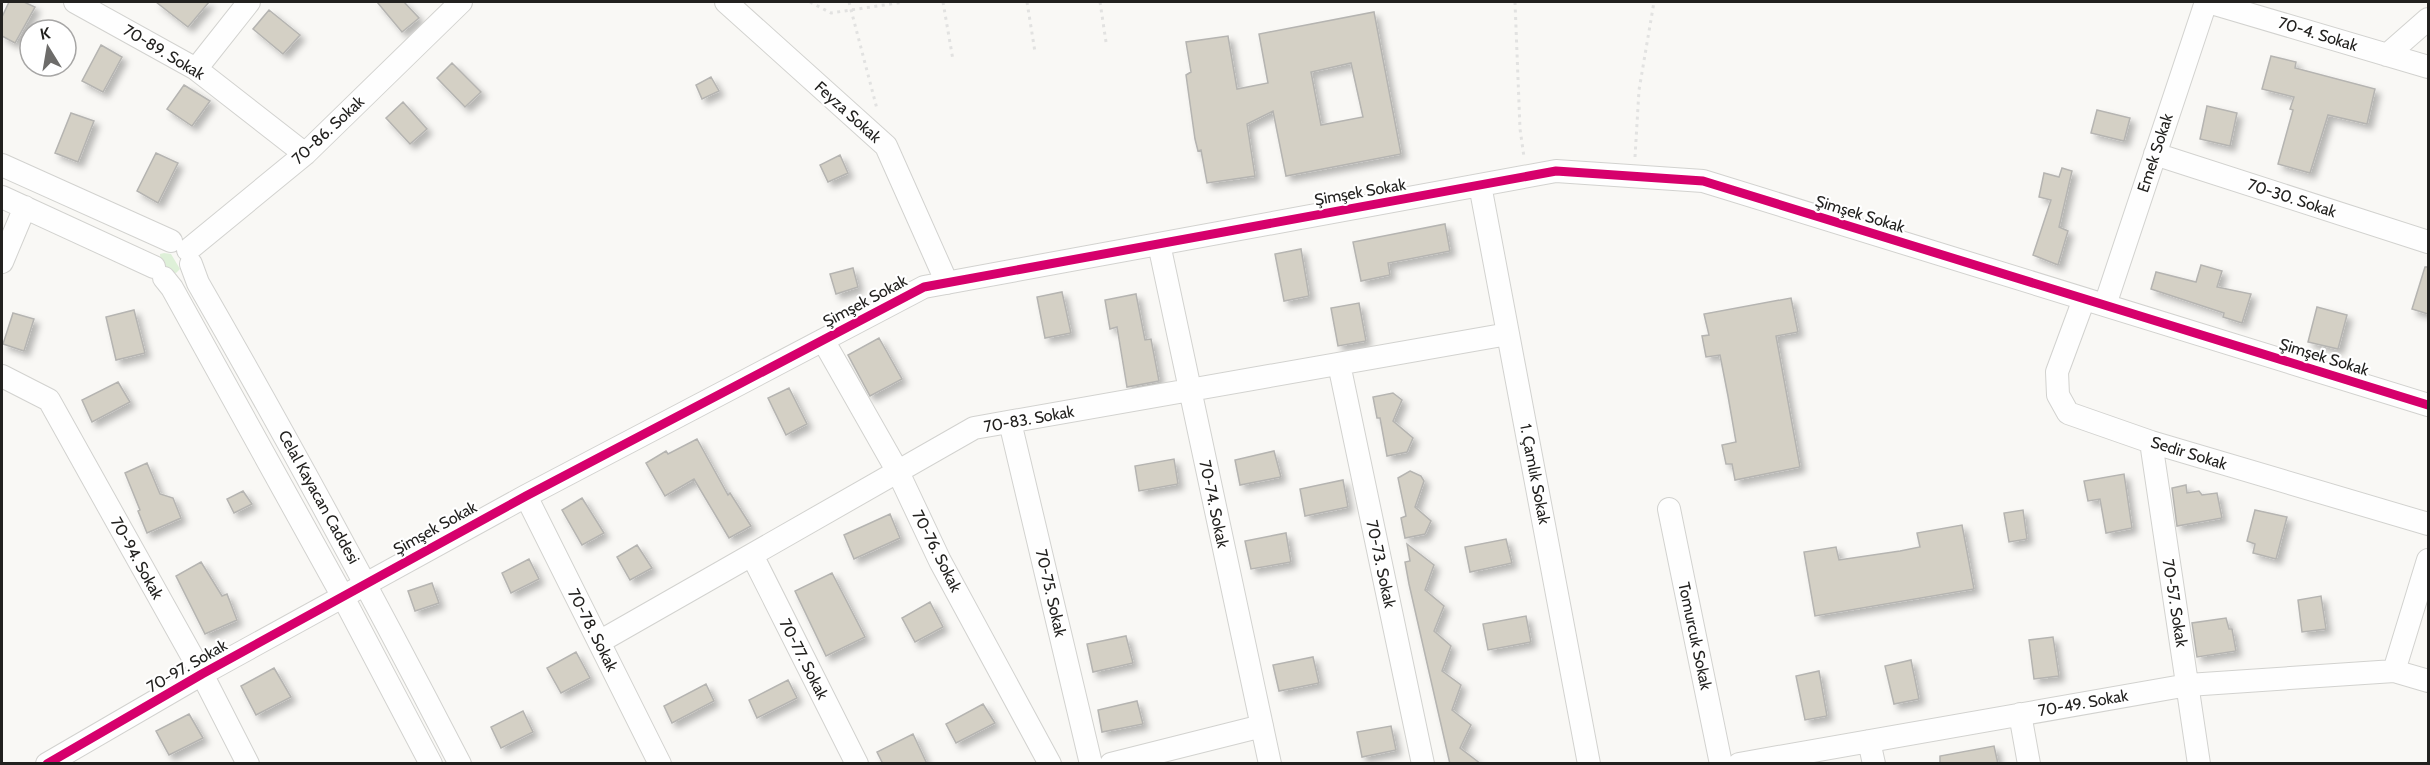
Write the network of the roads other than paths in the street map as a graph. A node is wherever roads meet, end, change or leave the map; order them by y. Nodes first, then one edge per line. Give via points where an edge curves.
1 (75, 2) edge
2 (249, 2) edge
3 (461, 2) edge
4 (726, 2) edge
5 (2207, 2) edge
6 (2428, 19) edge
7 (2386, 55) junction
8 (2428, 67) edge
9 (196, 69) junction
10 (305, 154) junction
11 (2155, 154) junction
12 (2, 165) edge
13 (1480, 185) junction
14 (2, 197) edge
15 (25, 207) junction
16 (2428, 242) edge
17 (1159, 244) junction
18 (184, 252) junction
19 (2, 262) edge
20 (159, 273) junction
21 (947, 283) junction
22 (2095, 302) junction
23 (1508, 333) junction
24 (823, 340) junction
25 (1339, 364) junction
26 (2, 376) edge
27 (1190, 390) junction
28 (2428, 405) edge
29 (1010, 422) junction
30 (2151, 442) junction
31 (898, 472) junction
32 (526, 496) junction
33 (1669, 509) dead end
34 (2428, 524) edge
35 (752, 555) junction
36 (2428, 560) edge
37 (366, 584) junction
38 (343, 597) junction
39 (599, 642) junction
40 (2394, 671) junction
41 (202, 674) junction
42 (2428, 681) edge
43 (2188, 685) junction
44 (2020, 714) junction
45 (1262, 726) junction
46 (1869, 741) junction
47 (53, 762) edge
48 (248, 764) edge
49 (430, 764) edge
50 (460, 764) edge
51 (660, 764) edge
52 (857, 764) edge
53 (1050, 764) edge
54 (1091, 764) edge
55 (1111, 764) edge
56 (1270, 764) edge
57 (1423, 764) edge
58 (1589, 764) edge
59 (1721, 764) edge
60 (1739, 764) edge
61 (1874, 764) edge
62 (2029, 764) edge
63 (2199, 764) edge

1 - 9 street, 70-89. Sokak
2 - 9 street
3 - 10 street, 70-86. Sokak
4 - 21 street, Feyza Sokak via 886,146
5 - 7 street, 70-4. Sokak
5 - 11 street, Emek Sokak
6 - 7 street
7 - 8 street, 70-4. Sokak
9 - 10 street, 70-89. Sokak
10 - 18 street, 70-86. Sokak
11 - 16 street, 70-30. Sokak
11 - 22 street, Emek Sokak
12 - 18 street
13 - 17 street, Şimşek Sokak
13 - 22 street, Şimşek Sokak via 1556,171 1702,181
13 - 23 street, 1. Çamlık Sokak
14 - 15 street
15 - 19 street
15 - 20 street
17 - 21 street, Şimşek Sokak
17 - 27 street, 70-74. Sokak
18 - 20 street via 183,277 174,280
18 - 20 street via 161,245 155,252
18 - 37 street, Celal Kayacan Caddesi
20 - 38 street, Celal Kayacan Caddesi via 172,288
21 - 24 street, Şimşek Sokak via 924,287
22 - 28 street, Şimşek Sokak
22 - 30 street, Sedir Sokak via 2057,372 2058,395 2068,413
23 - 25 street, 70-83. Sokak
23 - 58 street, 1. Çamlık Sokak
24 - 31 street, 70-76. Sokak
24 - 32 street, Şimşek Sokak
25 - 27 street, 70-83. Sokak
25 - 57 street, 70-73. Sokak
26 - 41 street, 70-94. Sokak via 49,400
27 - 29 street, 70-83. Sokak
27 - 45 street, 70-74. Sokak
29 - 31 street, 70-83. Sokak via 974,429
29 - 54 street, 70-75. Sokak
30 - 34 street, Sedir Sokak
30 - 43 street, 70-57. Sokak
31 - 35 street, 70-83. Sokak
31 - 53 street, 70-76. Sokak via 940,561
32 - 37 street, Şimşek Sokak
32 - 39 street, 70-78. Sokak
33 - 59 street, Tomurcuk Sokak
35 - 39 street, 70-83. Sokak
35 - 52 street, 70-77. Sokak
36 - 40 street
37 - 38 street, Şimşek Sokak
37 - 50 street, Celal Kayacan Caddesi
38 - 41 street, 70-97. Sokak
38 - 49 street, Celal Kayacan Caddesi
39 - 51 street, 70-78. Sokak
40 - 42 street, 70-49. Sokak
40 - 43 street, 70-49. Sokak
41 - 47 street, 70-97. Sokak
41 - 48 street, 70-94. Sokak
43 - 44 street, 70-49. Sokak
43 - 63 street, 70-57. Sokak
44 - 46 street, 70-49. Sokak
44 - 62 street
45 - 55 street
45 - 56 street, 70-74. Sokak
46 - 60 street, 70-49. Sokak
46 - 61 street

